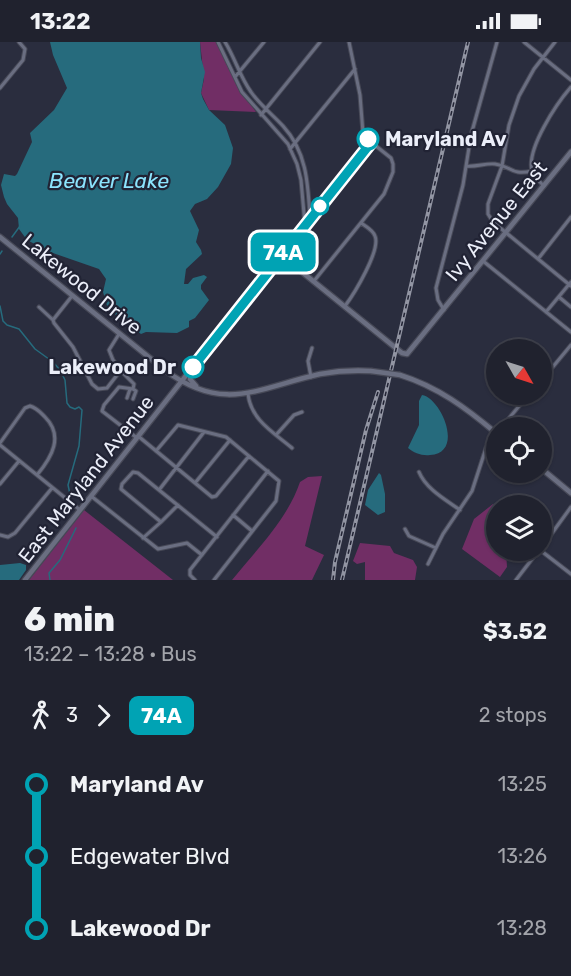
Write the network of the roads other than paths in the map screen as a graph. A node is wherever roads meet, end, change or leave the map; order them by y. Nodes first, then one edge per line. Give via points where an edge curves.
1 (19, 42) edge
2 (218, 42) edge
3 (225, 42) edge
4 (264, 42) edge
5 (320, 42) edge
6 (349, 42) edge
7 (497, 42) edge
8 (524, 42) edge
9 (555, 42) edge
10 (543, 57) junction
11 (355, 69) junction
12 (240, 71) junction
13 (235, 77) junction
14 (571, 80) edge
15 (571, 87) edge
16 (0, 88) edge
17 (266, 110) junction
18 (261, 115) junction
19 (371, 142) junction
20 (295, 143) junction
21 (290, 149) junction
22 (571, 152) edge
23 (466, 166) junction
24 (501, 166) junction
25 (532, 171) junction
26 (544, 186) junction
27 (309, 203) junction
28 (320, 206) junction
29 (571, 217) edge
30 (310, 218) junction
31 (361, 223) junction
32 (305, 225) junction
33 (506, 233) junction
34 (0, 237) edge
35 (281, 255) junction
36 (538, 259) junction
37 (483, 261) junction
38 (314, 281) junction
39 (570, 284) edge
40 (72, 296) junction
41 (559, 297) junction
42 (344, 306) junction
43 (39, 307) dead end
44 (571, 307) edge
45 (444, 310) junction
46 (546, 312) junction
47 (53, 320) junction
48 (571, 332) edge
49 (119, 334) junction
50 (571, 345) edge
51 (312, 348) dead end
52 (195, 365) junction
53 (552, 368) edge
54 (121, 370) junction
55 (311, 377) junction
56 (182, 382) junction
57 (198, 388) junction
58 (131, 389) junction
59 (248, 394) junction
60 (127, 398) dead end
61 (133, 399) dead end
62 (520, 405) edge
63 (302, 412) dead end
64 (510, 417) edge
65 (486, 424) edge
66 (204, 432) junction
67 (276, 435) junction
68 (137, 437) junction
69 (230, 440) junction
70 (0, 444) edge
71 (292, 448) dead end
72 (486, 448) edge
73 (156, 451) junction
74 (249, 456) junction
75 (19, 461) junction
76 (176, 467) junction
77 (268, 471) junction
78 (419, 472) dead end
79 (37, 475) junction
80 (552, 478) edge
81 (195, 483) junction
82 (0, 484) edge
83 (52, 488) junction
84 (159, 490) junction
85 (571, 494) edge
86 (91, 496) junction
87 (178, 505) junction
88 (571, 507) edge
89 (80, 510) junction
90 (460, 510) junction
91 (233, 515) junction
92 (161, 522) junction
93 (405, 529) dead end
94 (252, 531) junction
95 (552, 533) edge
96 (0, 536) edge
97 (217, 537) junction
98 (143, 538) junction
99 (436, 548) junction
100 (202, 555) junction
101 (552, 559) edge
102 (531, 561) edge
103 (428, 564) dead end
104 (571, 574) edge
105 (25, 580) edge
106 (195, 580) edge
107 (214, 580) edge
108 (516, 580) edge

1 - 16 street via 26,51 23,60
2 - 13 street
3 - 12 street
4 - 12 street
5 - 17 street
6 - 11 street
7 - 23 street
8 - 10 street
9 - 10 street
10 - 14 street
10 - 24 street via 515,105
11 - 19 street via 363,133
11 - 20 street
12 - 13 street
12 - 17 street via 248,89
13 - 18 street
15 - 25 street via 541,135 532,158
17 - 18 street
17 - 20 street
18 - 21 street
19 - 28 street, East Maryland Avenue
19 - 31 street via 391,158 393,172 387,189
20 - 21 street
20 - 27 street via 307,174
21 - 32 street via 301,180
22 - 26 street, Ivy Avenue East
23 - 24 street
23 - 45 street via 436,288
24 - 25 street via 517,173
24 - 33 street via 487,211
25 - 26 street
26 - 33 street, Ivy Avenue East
27 - 28 street
27 - 30 street
28 - 30 street, East Maryland Avenue
29 - 36 street
30 - 32 street, East Maryland Avenue
31 - 38 street
31 - 42 street via 376,239 364,275
32 - 35 street, East Maryland Avenue
33 - 36 street
33 - 37 street, Ivy Avenue East
34 - 40 street, Lakewood Drive
35 - 38 street
35 - 52 street, East Maryland Avenue
36 - 39 street
37 - 45 street, Ivy Avenue East
37 - 46 street
38 - 42 street
39 - 41 street
40 - 47 street
40 - 49 street, Lakewood Drive
41 - 44 street
41 - 46 street
42 - 45 street, Ivy Avenue East via 407,355
43 - 47 street
46 - 48 street
47 - 54 street via 95,387 107,388
49 - 54 street via 108,350
49 - 56 street, Lakewood Drive
50 - 53 street
51 - 55 street via 308,358
52 - 56 street, East Maryland Avenue
52 - 57 street via 190,377
54 - 58 street via 134,384
55 - 59 street, Lakewood Drive
55 - 65 street, Lakewood Drive, bridge via 339,371 400,375 433,388
56 - 57 street, Lakewood Drive
56 - 68 street, East Maryland Avenue
57 - 59 street, Lakewood Drive
58 - 60 street
58 - 61 street via 136,391
58 - 68 street via 119,387 102,408
59 - 67 street via 256,417
62 - 64 street
63 - 67 street via 294,415
66 - 69 street
66 - 73 street via 178,425
66 - 76 street
67 - 71 street
68 - 73 street
68 - 86 street, East Maryland Avenue
69 - 74 street
69 - 81 street
70 - 75 street
70 - 79 street via 25,408 36,408 54,431 51,457
72 - 90 street via 475,486
73 - 76 street
74 - 77 street
74 - 81 street via 216,496 211,497
75 - 79 street
75 - 82 street
76 - 81 street
76 - 84 street
77 - 91 street
77 - 94 street via 279,481 276,501
78 - 90 street via 422,480
79 - 83 street
80 - 85 street
83 - 89 street
83 - 96 street via 15,533
84 - 87 street
84 - 92 street via 138,472 131,473 121,489
86 - 89 street, East Maryland Avenue
86 - 98 street
87 - 92 street
87 - 97 street
88 - 95 street
89 - 105 street, East Maryland Avenue
90 - 99 street
91 - 94 street
91 - 97 street
92 - 98 street
93 - 99 street via 409,536
94 - 107 street
97 - 100 street
98 - 100 street via 158,549 187,543
99 - 103 street
100 - 106 street via 190,572
101 - 104 street
102 - 108 street

